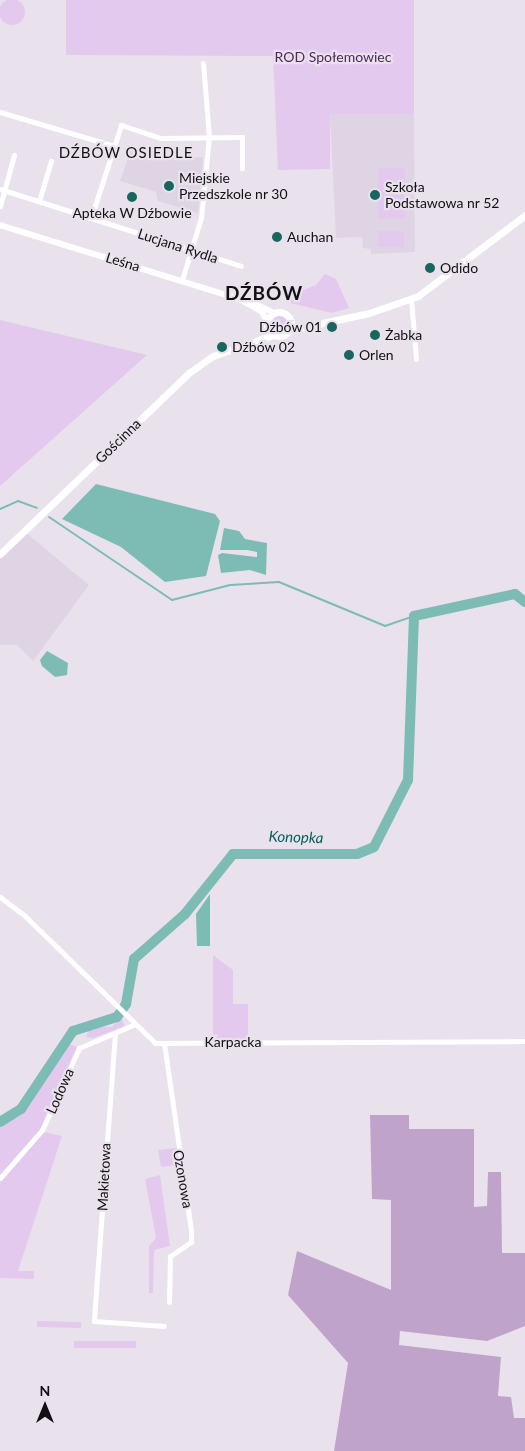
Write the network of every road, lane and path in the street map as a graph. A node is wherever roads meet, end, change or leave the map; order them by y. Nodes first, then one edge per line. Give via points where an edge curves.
1 (203, 63) dead end
2 (0, 112) edge
3 (209, 137) junction
4 (114, 146) junction
5 (14, 155) dead end
6 (51, 161) dead end
7 (242, 168) dead end
8 (2, 190) edge
9 (39, 202) junction
10 (0, 206) edge
11 (525, 215) edge
12 (91, 218) junction
13 (0, 225) edge
14 (191, 250) junction
15 (241, 266) dead end
16 (182, 280) junction
17 (411, 299) junction
18 (246, 302) junction
19 (274, 313) junction
20 (291, 320) junction
21 (267, 324) junction
22 (313, 324) junction
23 (290, 330) junction
24 (273, 335) junction
25 (246, 343) junction
26 (416, 359) dead end
27 (0, 554) edge
28 (0, 897) edge
29 (133, 1025) junction
30 (115, 1034) junction
31 (525, 1041) edge
32 (164, 1044) junction
33 (0, 1178) edge
34 (169, 1302) dead end
35 (164, 1326) dead end

1 - 3 street
2 - 4 street
3 - 4 street via 160,138 121,125
3 - 7 street via 242,137
3 - 14 street via 201,218
4 - 12 street
5 - 8 street
6 - 9 street
8 - 9 street, Lucjana Rydla
8 - 10 street
9 - 12 street, Lucjana Rydla
11 - 17 main road via 437,286
12 - 14 street, Lucjana Rydla
13 - 16 street, Leśna
14 - 15 street, Lucjana Rydla
14 - 16 street
16 - 18 street, Leśna
17 - 22 main road via 370,313
17 - 26 street
18 - 19 street, Leśna
18 - 21 street, Leśna
19 - 20 main road via 285,313
19 - 21 main road
20 - 22 main road
20 - 23 main road
21 - 24 main road
21 - 25 main road, Gościnna
22 - 23 main road
23 - 24 main road via 283,336
24 - 25 main road, Gościnna
25 - 27 main road, Gościnna via 213,356 190,372
28 - 29 street, Karpacka via 24,915
29 - 30 street, Lodowa
29 - 32 street, Karpacka via 149,1040
30 - 33 street, Lodowa via 80,1048 42,1130
30 - 35 street, Makietowa via 94,1321
31 - 32 street, Karpacka
32 - 34 street, Ozonowa via 191,1230 191,1242 170,1256

